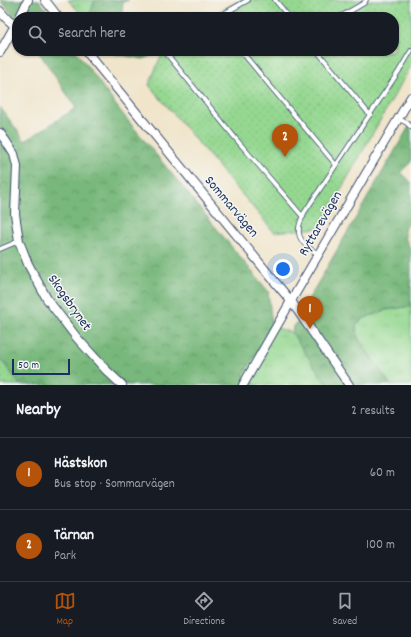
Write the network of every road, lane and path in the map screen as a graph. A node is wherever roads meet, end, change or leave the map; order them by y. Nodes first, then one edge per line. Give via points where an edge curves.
1 (45, 0) edge
2 (248, 0) edge
3 (275, 0) edge
4 (366, 0) edge
5 (25, 2) edge
6 (0, 11) edge
7 (22, 12) edge
8 (54, 12) edge
9 (227, 12) edge
10 (285, 12) edge
11 (349, 12) edge
12 (12, 22) edge
13 (12, 31) edge
14 (411, 51) edge
15 (0, 52) edge
16 (90, 56) edge
17 (169, 56) edge
18 (245, 56) edge
19 (321, 56) edge
20 (411, 97) edge
21 (370, 114) junction
22 (398, 118) junction
23 (411, 127) edge
24 (0, 133) edge
25 (336, 165) junction
26 (303, 217) junction
27 (19, 241) junction
28 (0, 249) edge
29 (318, 254) junction
30 (291, 301) junction
31 (122, 385) edge
32 (243, 385) edge
33 (349, 385) edge

1 - 8 street
2 - 9 lane
3 - 10 lane
4 - 11 lane via 364,4
5 - 7 street
6 - 12 street
13 - 15 street
14 - 21 lane
16 - 30 street, Sommarvägen
17 - 26 lane
18 - 25 lane
19 - 21 lane
20 - 22 street, Ryttarevägen
21 - 25 lane
22 - 23 lane
22 - 29 street, Ryttarevägen
24 - 27 street, Skogsbrynet via 14,154 17,166 15,214
25 - 26 lane
26 - 29 lane via 299,228 303,243
27 - 28 lane
27 - 31 street, Skogsbrynet via 47,299 77,338
29 - 30 street, Ryttarevägen
30 - 32 street, Ryttarevägen
30 - 33 street, Sommarvägen

